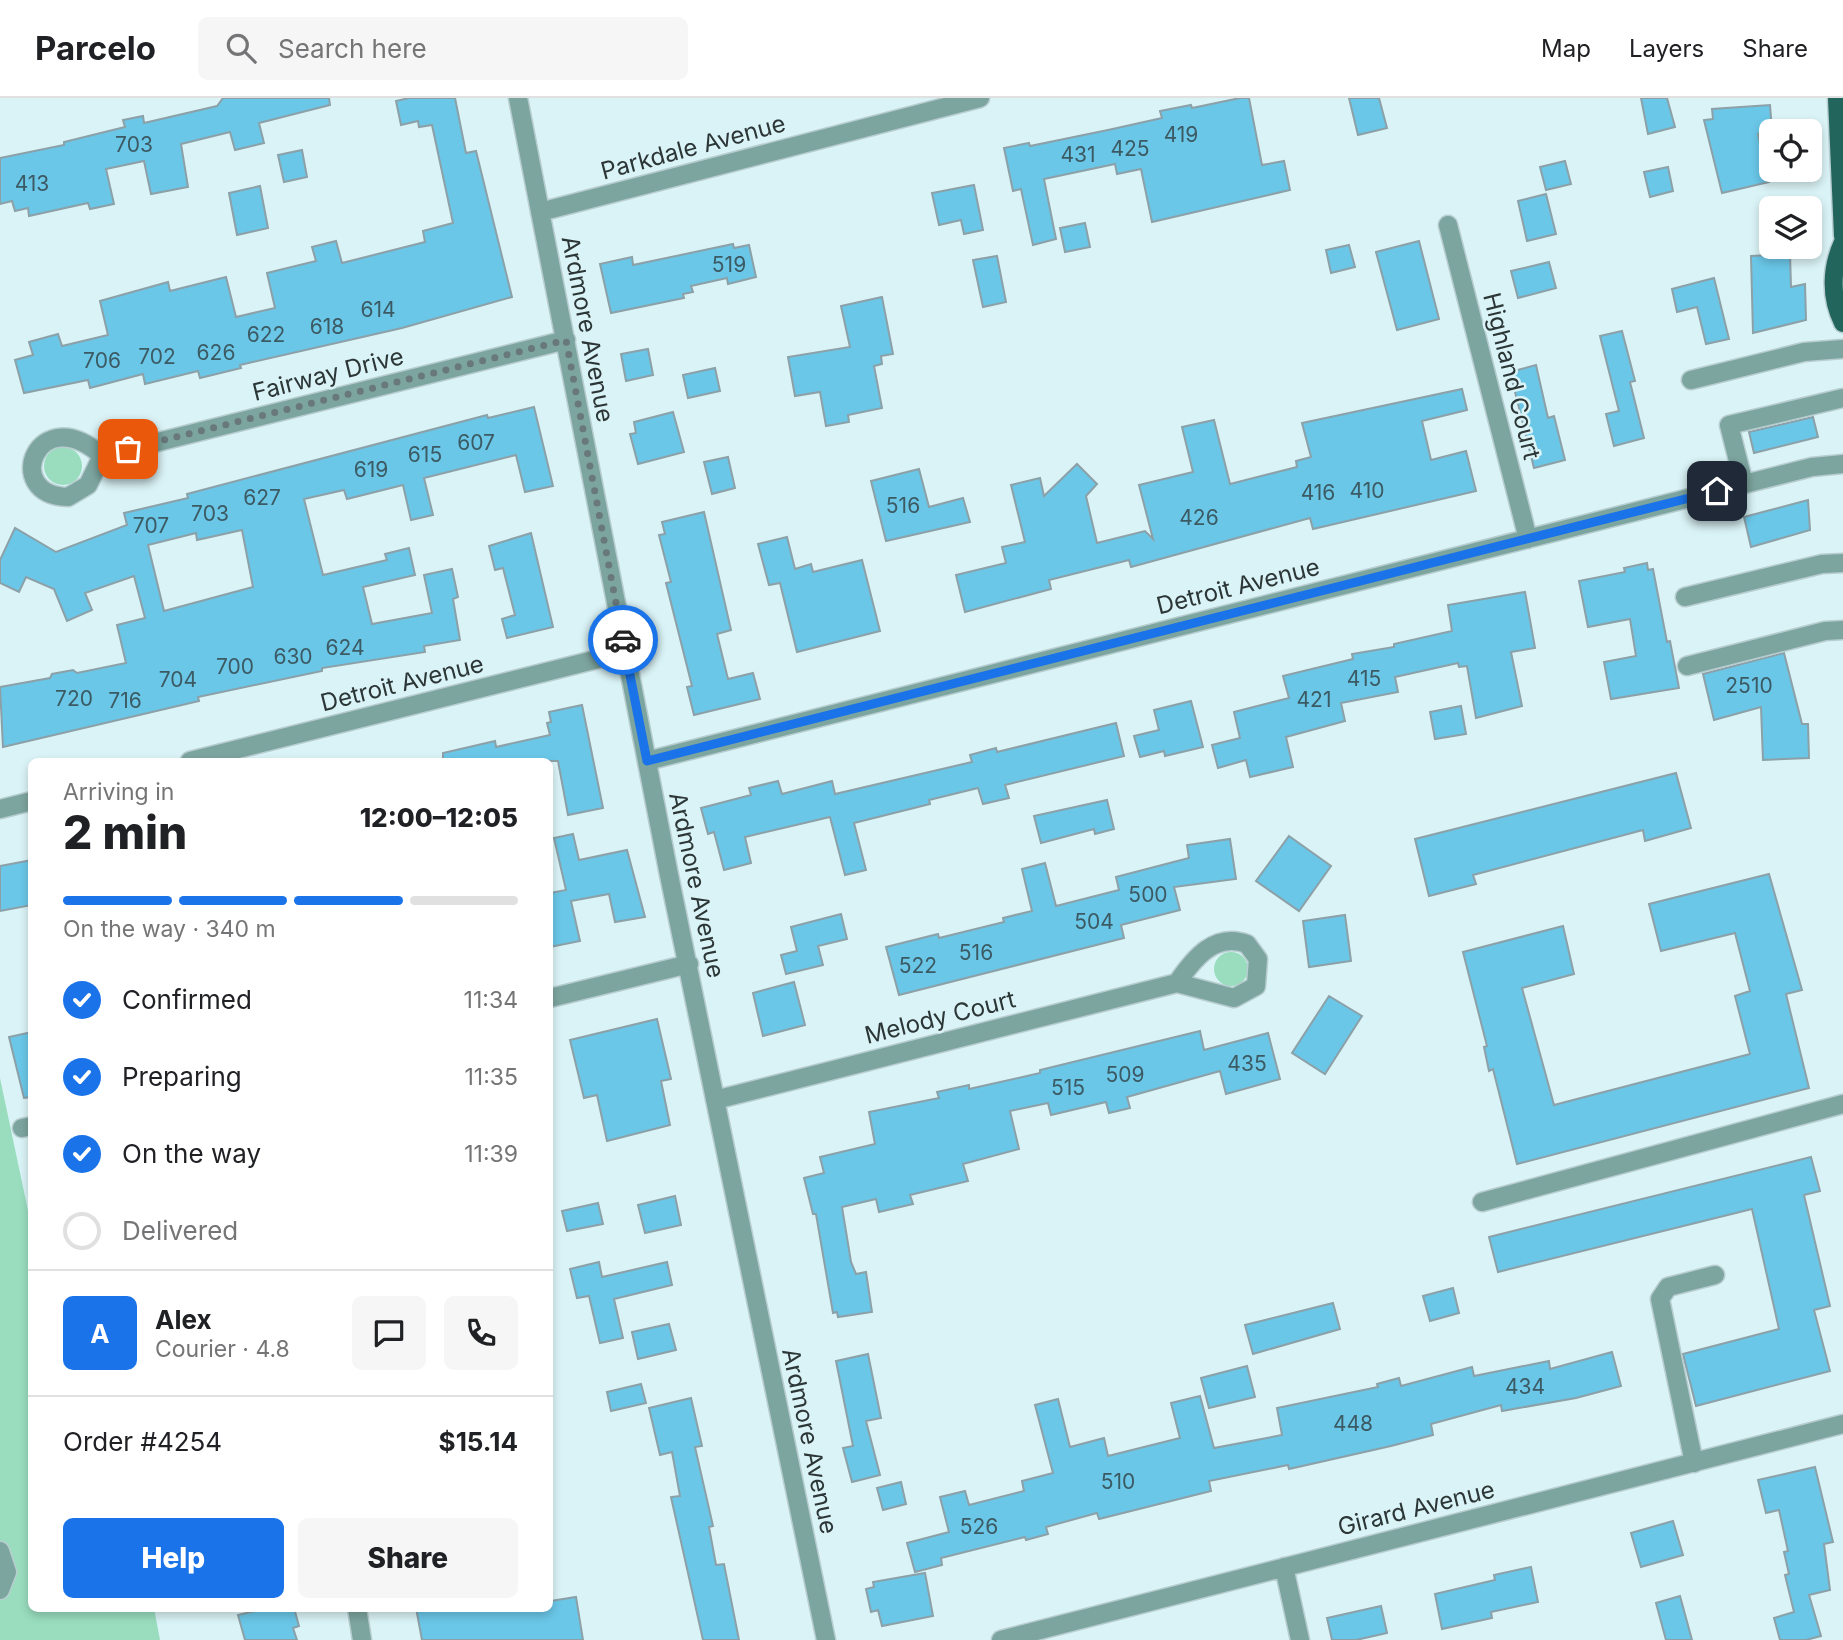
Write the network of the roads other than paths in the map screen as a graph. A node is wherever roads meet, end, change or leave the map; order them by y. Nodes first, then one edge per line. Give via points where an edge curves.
1 (518, 98) edge
2 (980, 98) edge
3 (1837, 98) edge
4 (540, 212) junction
5 (1448, 225) dead end
6 (1843, 236) edge
7 (1843, 242) edge
8 (1843, 323) edge
9 (566, 340) junction
10 (1843, 349) edge
11 (1691, 380) dead end
12 (1843, 398) edge
13 (102, 456) dead end
14 (1843, 464) edge
15 (1744, 484) junction
16 (1528, 539) junction
17 (1843, 563) edge
18 (1685, 597) dead end
19 (1843, 630) edge
20 (626, 652) junction
21 (1687, 666) dead end
22 (202, 758) edge
23 (647, 761) junction
24 (28, 802) edge
25 (0, 809) edge
26 (689, 964) junction
27 (1177, 982) junction
28 (553, 998) edge
29 (715, 1100) junction
30 (1843, 1104) edge
31 (1482, 1202) dead end
32 (1715, 1275) dead end
33 (1843, 1424) edge
34 (1694, 1463) junction
35 (0, 1551) edge
36 (1284, 1567) junction
37 (0, 1590) edge
38 (358, 1612) edge
39 (362, 1640) edge
40 (826, 1640) edge
41 (1001, 1640) edge
42 (1300, 1640) edge

1 - 4 street, Ardmore Avenue
2 - 4 street, Parkdale Avenue
3 - 6 main road
4 - 9 street, Ardmore Avenue
5 - 16 street, Highland Court
7 - 8 main road via 1833,263 1835,307
9 - 13 street, Fairway Drive
9 - 20 street, Ardmore Avenue
10 - 11 street via 1804,352
12 - 15 street via 1729,425
14 - 15 street, Detroit Avenue
15 - 16 street, Detroit Avenue
16 - 23 street, Detroit Avenue
17 - 18 street
19 - 21 street
20 - 22 street, Detroit Avenue
20 - 23 street, Ardmore Avenue
23 - 26 street, Ardmore Avenue
24 - 25 street
26 - 28 street
26 - 29 street, Ardmore Avenue
27 - 27 street via 1218,942 1248,944 1258,959 1256,986 1234,999
27 - 29 street, Melody Court
29 - 40 street, Ardmore Avenue
30 - 31 street
32 - 34 street via 1668,1287 1660,1299
33 - 34 street, Girard Avenue
34 - 36 street, Girard Avenue
35 - 37 street via 6,1572
36 - 41 street, Girard Avenue
36 - 42 street
38 - 39 street

